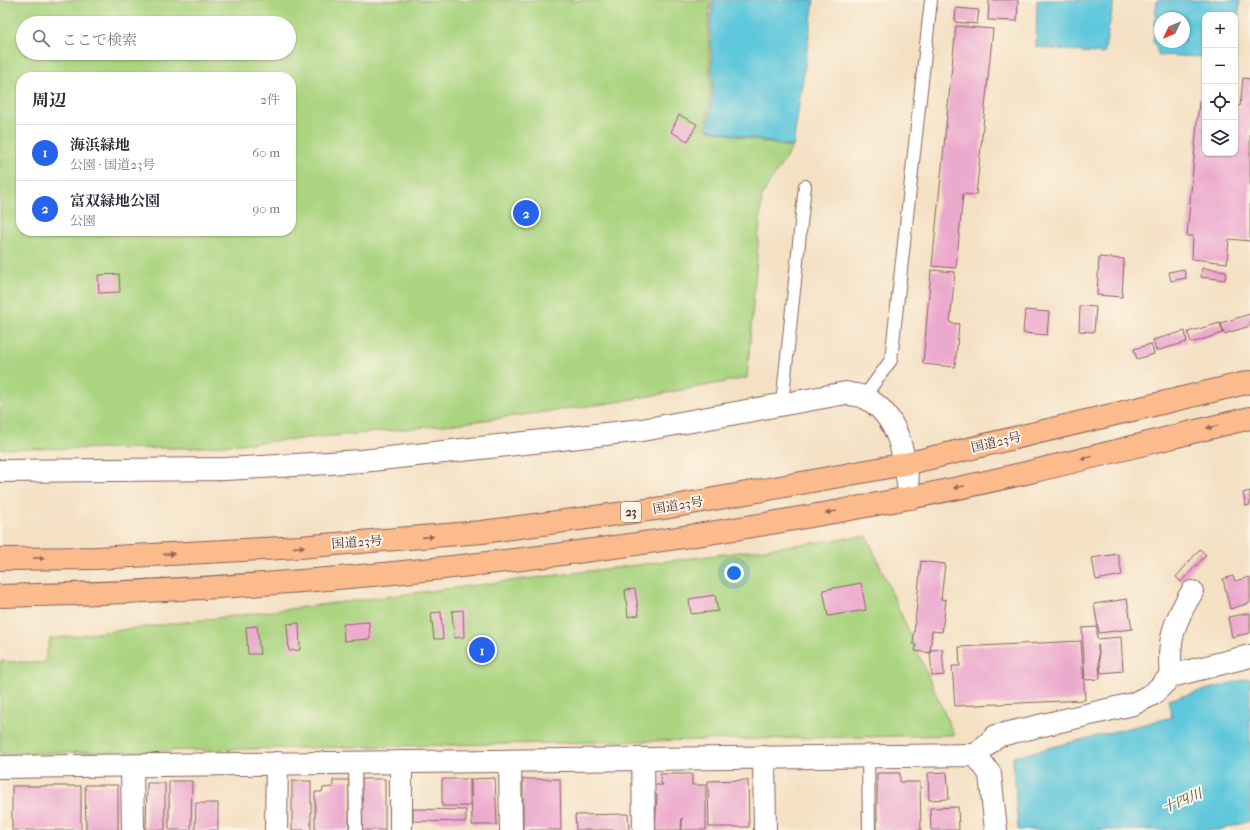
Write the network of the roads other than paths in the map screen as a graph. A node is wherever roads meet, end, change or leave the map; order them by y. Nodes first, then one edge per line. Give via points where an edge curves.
1 (931, 0) edge
2 (805, 186) dead end
3 (1250, 382) edge
4 (864, 397) junction
5 (782, 404) junction
6 (1250, 418) edge
7 (905, 464) junction
8 (0, 471) edge
9 (910, 498) junction
10 (0, 559) edge
11 (1192, 592) dead end
12 (0, 596) edge
13 (1250, 656) edge
14 (1171, 676) junction
15 (976, 755) junction
16 (764, 757) junction
17 (868, 757) junction
18 (643, 759) junction
19 (510, 761) junction
20 (401, 762) junction
21 (277, 763) junction
22 (355, 763) junction
23 (132, 766) junction
24 (0, 767) edge
25 (133, 830) edge
26 (276, 830) edge
27 (356, 830) edge
28 (401, 830) edge
29 (511, 830) edge
30 (644, 830) edge
31 (765, 830) edge
32 (869, 830) edge
33 (996, 830) edge

1 - 4 lane via 891,360
2 - 5 lane
3 - 7 highway, 国道23号 / 23
4 - 5 street via 846,394
4 - 7 street via 887,416 897,432
5 - 8 street via 642,430 362,461 226,469
6 -> 9 highway
7 - 9 street
10 -> 7 highway, 国道23号 / 23 via 112,557 299,547 482,532 670,507
9 -> 12 highway via 676,539 489,564 99,594
11 - 14 street via 1174,625 1170,644
13 - 14 street
14 - 15 street via 1153,694 1133,704 996,736
15 - 17 street
15 - 33 street via 990,774
16 - 17 street
16 - 18 street
16 - 31 street
17 - 32 lane
18 - 19 street
18 - 30 street
19 - 20 street
19 - 29 street
20 - 22 street
20 - 28 street
21 - 22 street
21 - 23 street
21 - 26 street
22 - 27 lane
23 - 24 street
23 - 25 street

